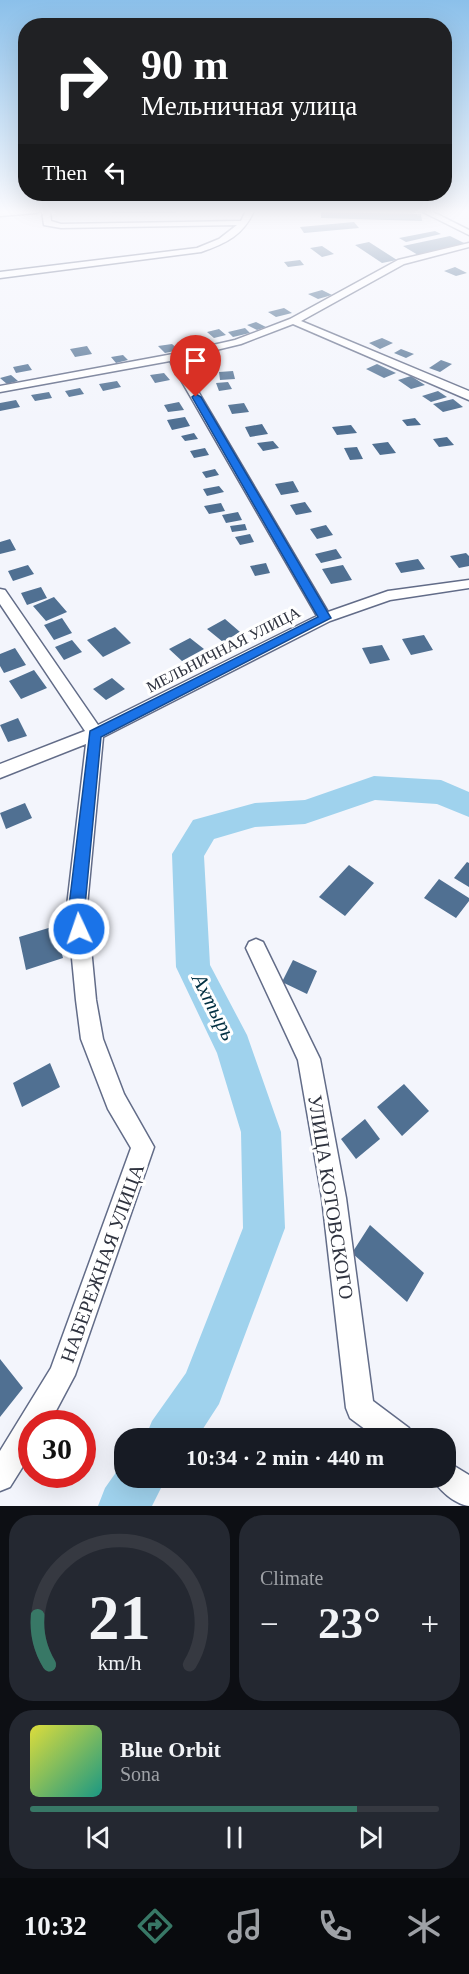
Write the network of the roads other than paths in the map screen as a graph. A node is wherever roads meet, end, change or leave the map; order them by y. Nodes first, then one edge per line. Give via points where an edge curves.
1 (368, 281) edge
2 (293, 321) junction
3 (173, 357) junction
4 (0, 389) edge
5 (469, 397) edge
6 (469, 584) edge
7 (0, 593) edge
8 (325, 618) junction
9 (95, 734) junction
10 (0, 771) edge
11 (256, 948) dead end
12 (41, 1410) edge
13 (386, 1428) edge
14 (18, 1447) edge
15 (0, 1477) edge
16 (456, 1483) edge
17 (469, 1493) edge

1 - 2 street
2 - 3 street via 238,342
2 - 5 street
3 - 4 street
3 - 8 street
6 - 8 street, МЕЛЬНИЧНАЯ УЛИЦА via 388,596
7 - 9 street
8 - 9 street, МЕЛЬНИЧНАЯ УЛИЦА
9 - 10 street, МЕЛЬНИЧНАЯ УЛИЦА
9 - 12 street, НАБЕРЕЖНАЯ УЛИЦА via 77,906 86,1000 92,1039 116,1101 143,1147 62,1375
11 - 13 street, УЛИЦА КОТОВСКОГО via 309,1059 334,1198 360,1408
14 - 15 street, НАБЕРЕЖНАЯ УЛИЦА
16 - 17 street

